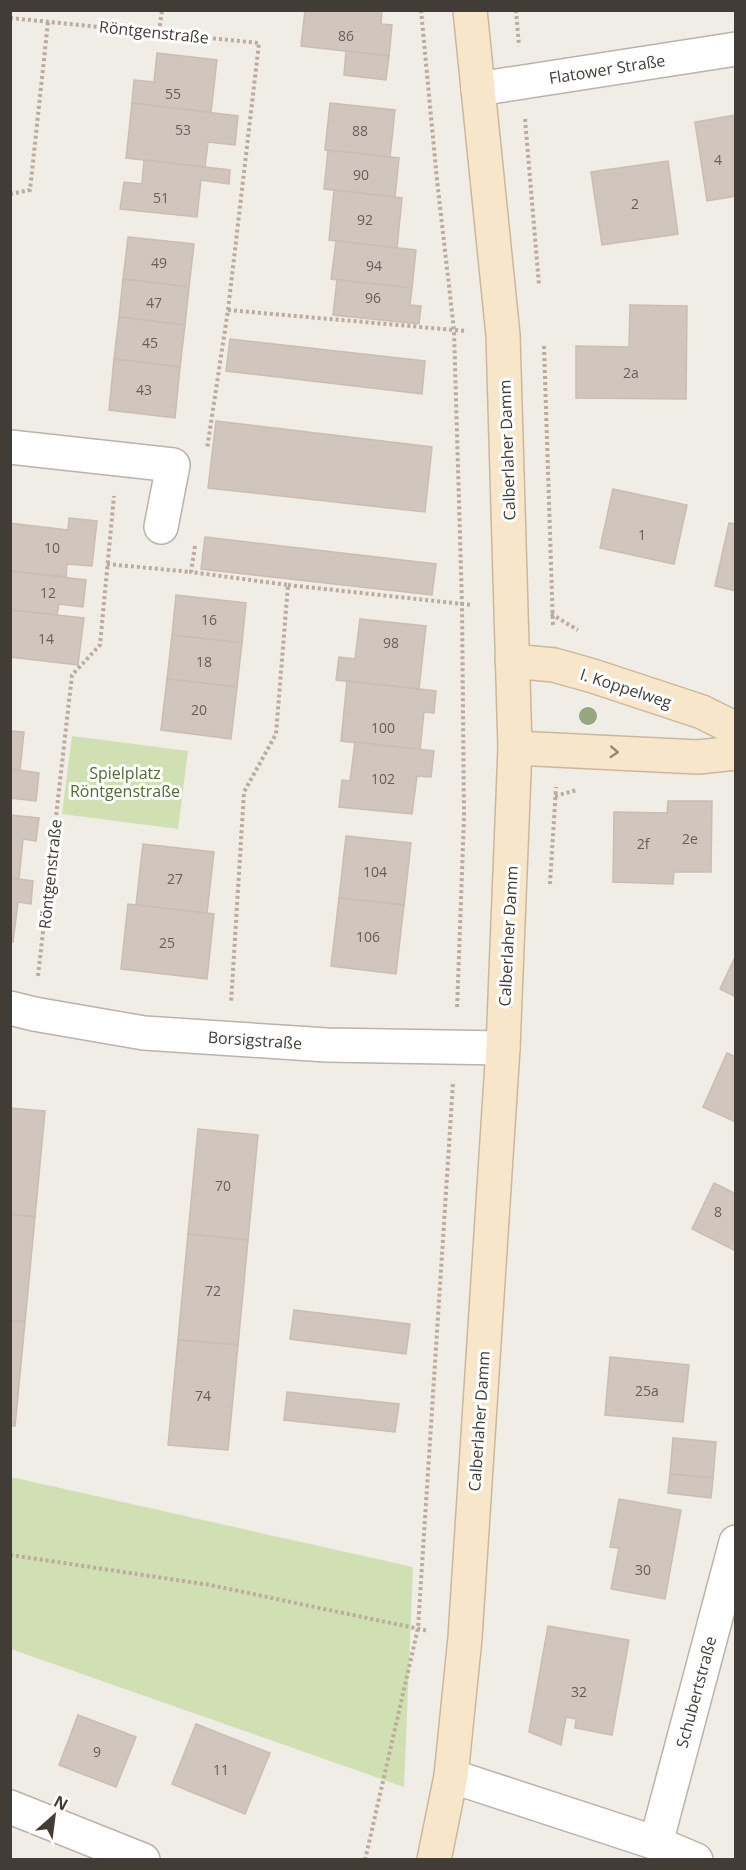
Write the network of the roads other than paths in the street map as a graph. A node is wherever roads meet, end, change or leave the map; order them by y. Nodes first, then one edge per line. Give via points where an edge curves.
1 (470, 10) edge
2 (735, 49) edge
3 (478, 89) junction
4 (10, 447) edge
5 (161, 527) dead end
6 (512, 661) junction
7 (735, 729) edge
8 (515, 748) junction
9 (735, 753) edge
10 (22, 1011) edge
11 (502, 1048) junction
12 (735, 1542) edge
13 (451, 1776) junction
14 (10, 1807) edge
15 (656, 1843) junction
16 (143, 1860) edge
17 (434, 1860) edge
18 (696, 1860) edge

1 - 3 street, Calberlaher Damm
2 - 3 street, Flatower Straße
3 - 6 street, Calberlaher Damm via 503,335
4 - 5 street via 173,465
6 - 7 street, I. Koppelweg via 554,665 593,676 702,712
6 - 8 street, Calberlaher Damm
8 -> 9 street via 698,757
8 - 11 street, Calberlaher Damm
10 - 11 street, Borsigstraße via 144,1033 327,1045
11 - 13 street, Calberlaher Damm via 465,1638
12 - 15 street, Schubertstraße
13 - 15 street
13 - 17 street, Calberlaher Damm
14 - 16 street
15 - 18 street

